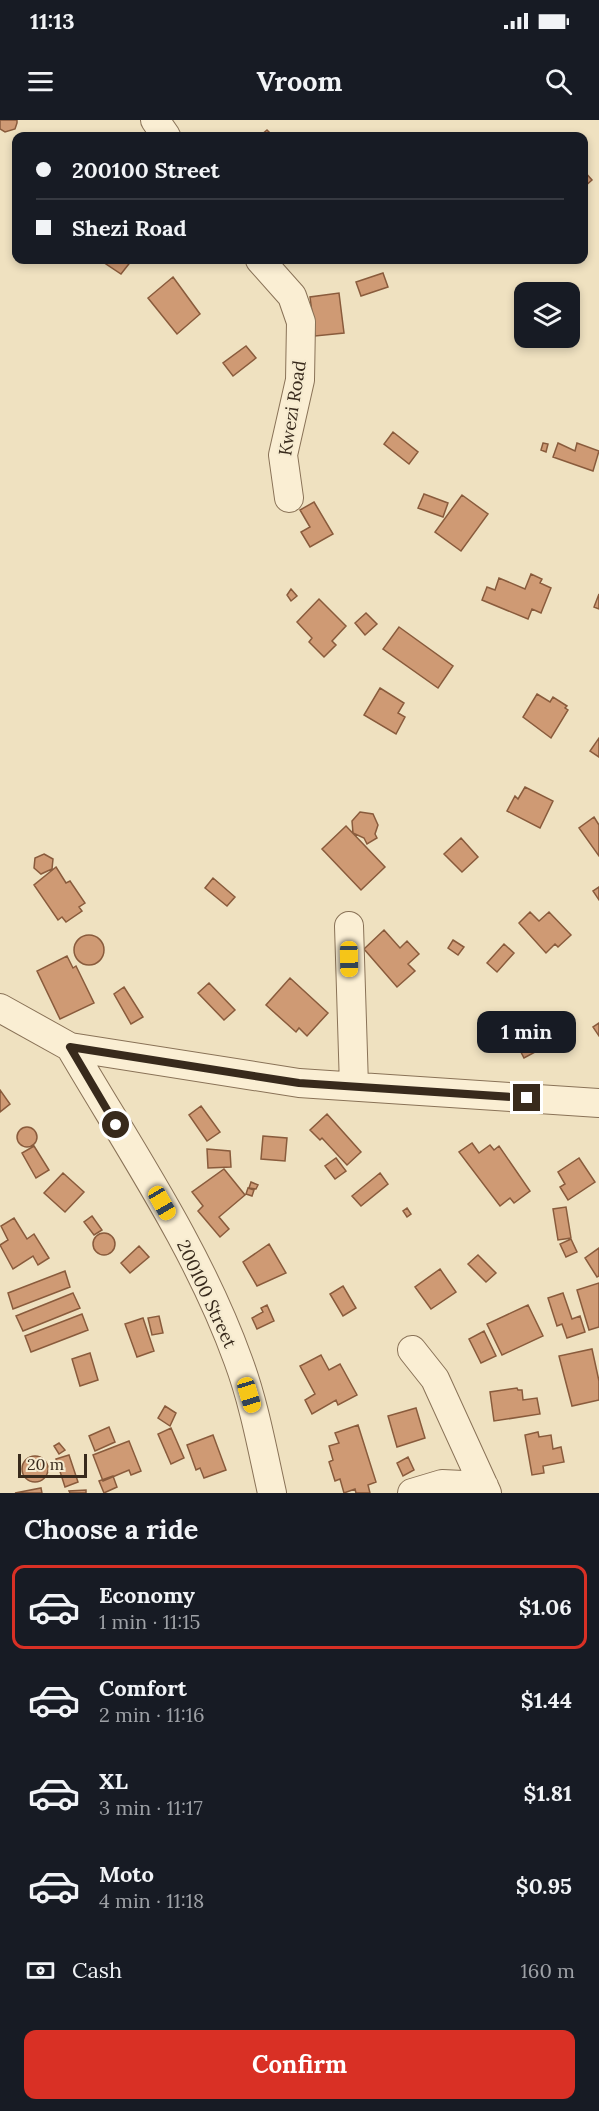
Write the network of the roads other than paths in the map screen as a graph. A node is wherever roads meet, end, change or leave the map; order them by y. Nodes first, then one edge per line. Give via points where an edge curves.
1 (264, 264) edge
2 (289, 498) dead end
3 (348, 926) dead end
4 (0, 1008) edge
5 (70, 1047) junction
6 (354, 1086) junction
7 (599, 1103) edge
8 (412, 1350) dead end
9 (486, 1489) edge
10 (272, 1493) edge
11 (412, 1493) edge

1 - 2 street, Kwezi Road via 292,296 301,322 300,381 283,455
3 - 6 street
4 - 5 street
5 - 6 street via 299,1083
5 - 10 street, 200100 Street via 173,1223 217,1308 255,1413
6 - 7 street
8 - 9 street via 435,1379
9 - 11 street via 442,1484

